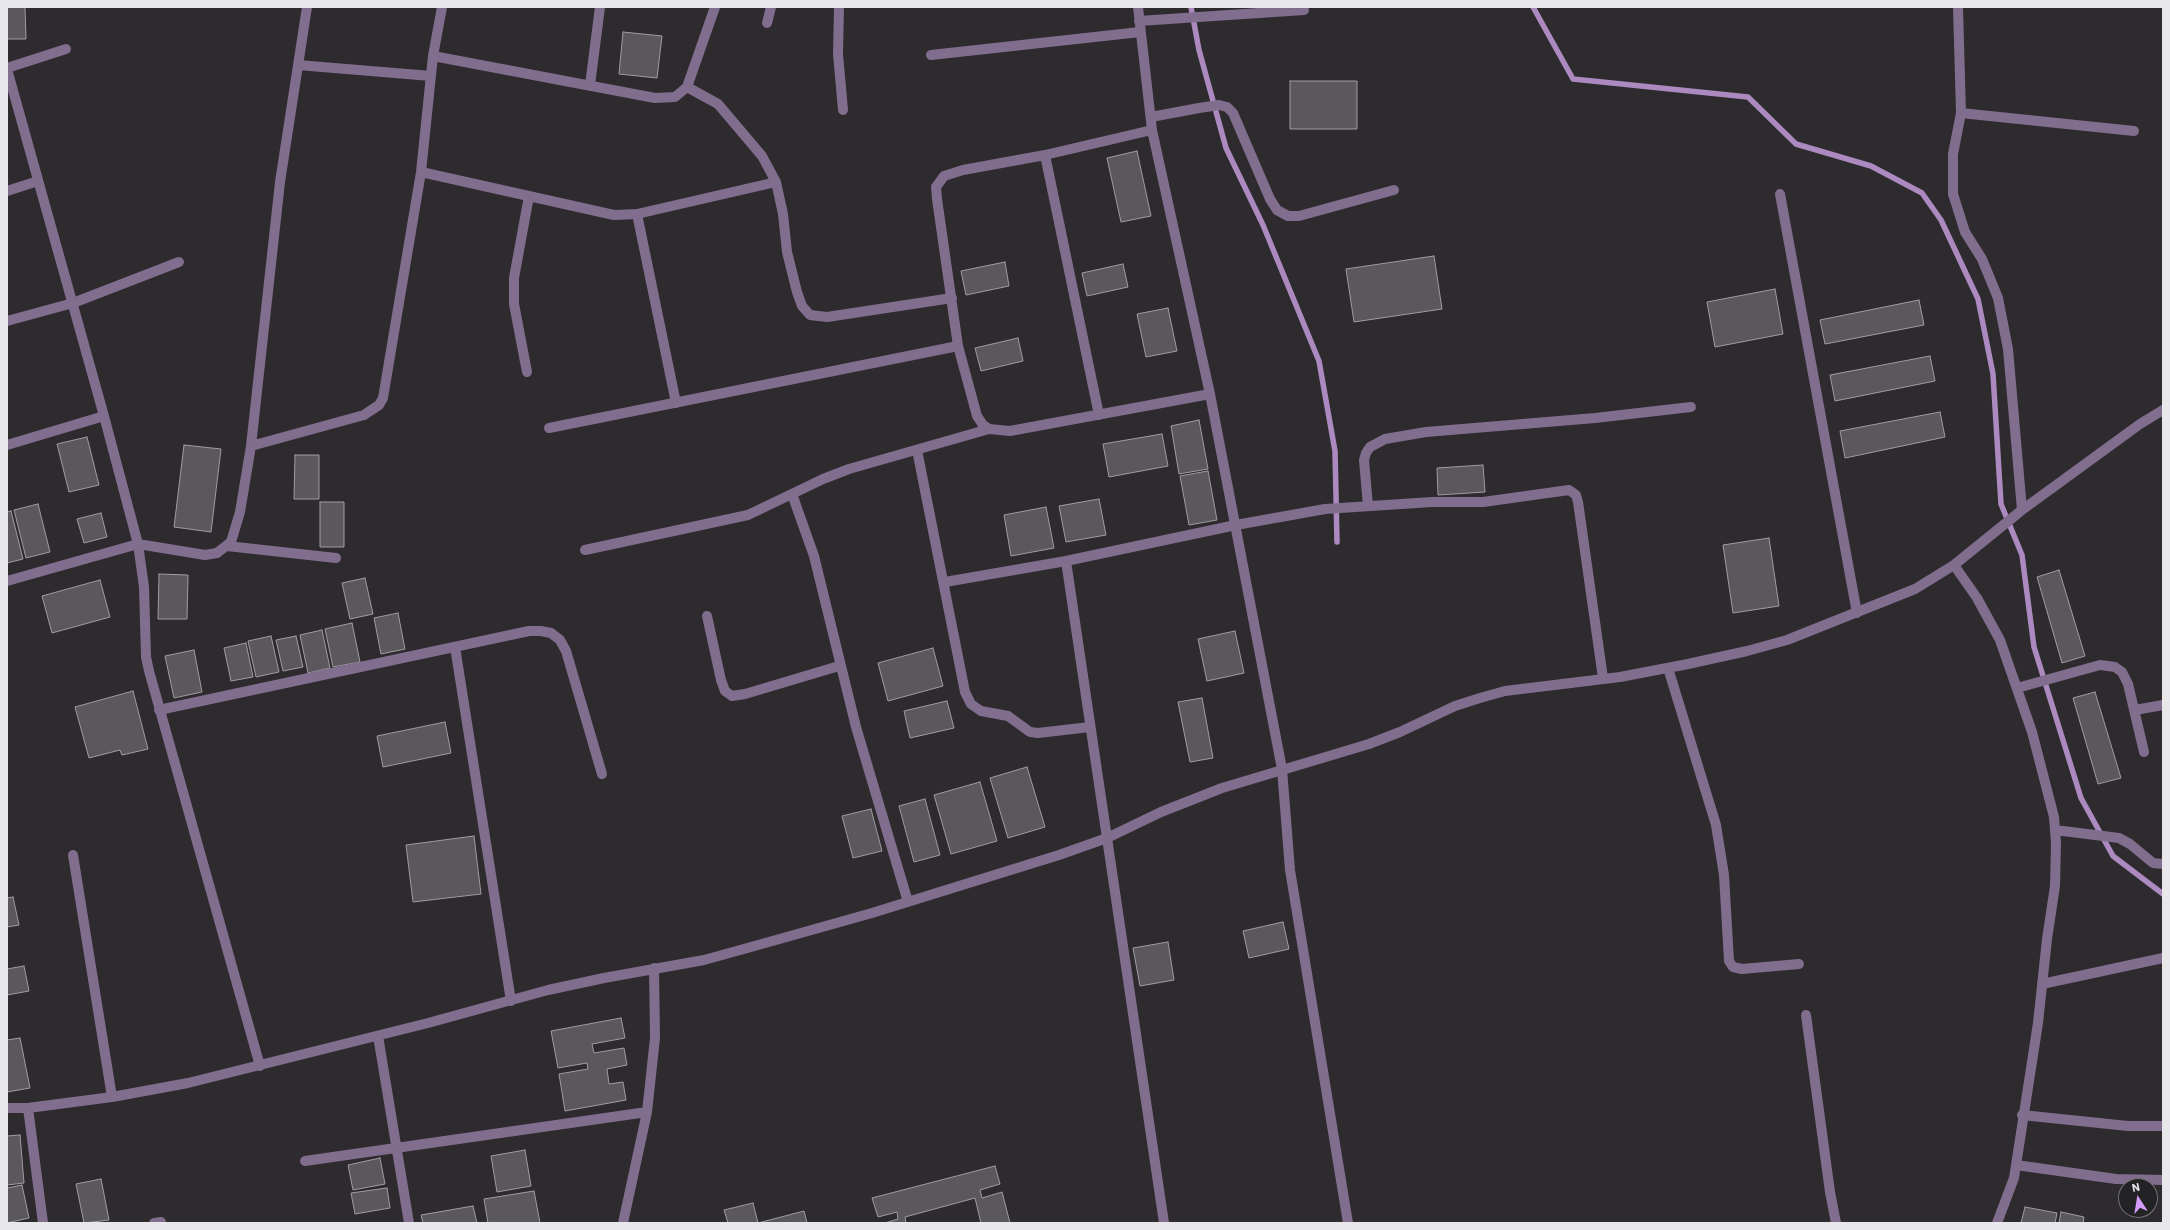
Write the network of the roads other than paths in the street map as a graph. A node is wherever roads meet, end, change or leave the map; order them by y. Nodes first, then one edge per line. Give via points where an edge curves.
1 (298, 7) edge
2 (307, 7) edge
3 (442, 7) edge
4 (600, 7) edge
5 (715, 7) edge
6 (771, 7) edge
7 (839, 7) edge
8 (1138, 7) edge
9 (1958, 7) edge
10 (1304, 10) dead end
11 (1139, 21) junction
12 (767, 23) dead end
13 (1140, 32) junction
14 (66, 49) dead end
15 (931, 55) dead end
16 (433, 56) junction
17 (298, 65) junction
18 (7, 69) edge
19 (431, 76) junction
20 (590, 85) junction
21 (687, 87) junction
22 (843, 110) dead end
23 (1961, 113) junction
24 (1151, 117) junction
25 (1152, 130) junction
26 (2134, 131) dead end
27 (1044, 156) junction
28 (421, 172) junction
29 (38, 181) junction
30 (776, 182) junction
31 (1394, 190) dead end
32 (7, 191) edge
33 (1780, 194) dead end
34 (529, 196) junction
35 (637, 214) junction
36 (179, 262) dead end
37 (952, 298) junction
38 (73, 303) junction
39 (7, 321) edge
40 (958, 346) junction
41 (527, 372) dead end
42 (1210, 394) junction
43 (676, 403) junction
44 (1691, 407) dead end
45 (2163, 410) edge
46 (1099, 415) junction
47 (104, 416) junction
48 (548, 428) dead end
49 (989, 429) junction
50 (7, 445) edge
51 (251, 446) junction
52 (916, 450) junction
53 (792, 494) junction
54 (1368, 506) junction
55 (2019, 513) junction
56 (1236, 524) junction
57 (138, 544) junction
58 (227, 546) junction
59 (585, 550) dead end
60 (336, 558) dead end
61 (1066, 561) junction
62 (1954, 565) junction
63 (7, 581) edge
64 (945, 582) junction
65 (1857, 613) junction
66 (707, 616) dead end
67 (455, 647) junction
68 (839, 666) junction
69 (1668, 668) junction
70 (1603, 678) junction
71 (2017, 688) junction
72 (2163, 705) edge
73 (160, 710) junction
74 (2135, 710) junction
75 (1090, 727) junction
76 (2144, 752) dead end
77 (1282, 769) junction
78 (602, 774) dead end
79 (2055, 830) junction
80 (1107, 838) junction
81 (73, 856) dead end
82 (2163, 864) edge
83 (908, 902) junction
84 (2163, 958) edge
85 (1799, 964) dead end
86 (654, 968) junction
87 (2042, 984) junction
88 (511, 1001) junction
89 (1806, 1015) dead end
90 (378, 1036) junction
91 (260, 1066) junction
92 (112, 1097) junction
93 (7, 1108) edge
94 (28, 1108) junction
95 (647, 1112) junction
96 (2022, 1115) junction
97 (2163, 1126) edge
98 (397, 1147) junction
99 (305, 1161) dead end
100 (2016, 1165) junction
101 (2163, 1180) edge
102 (43, 1223) edge
103 (409, 1223) edge
104 (623, 1223) edge
105 (1164, 1223) edge
106 (1348, 1223) edge
107 (1836, 1223) edge
108 (1997, 1223) edge

1 - 2 street
2 - 17 street
3 - 16 street
4 - 20 street
5 - 21 street
6 - 12 street
7 - 22 street via 838,54
8 - 11 street
9 - 23 street
10 - 11 street
11 - 13 street
13 - 15 street
13 - 24 street
14 - 18 street
16 - 19 street
16 - 20 street
17 - 19 street
17 - 51 street via 280,182
18 - 29 street
19 - 28 street
20 - 21 street via 655,98 675,97
21 - 30 street via 718,104 737,124 762,156
23 - 26 street
23 - 55 street via 1953,154 1953,194 1965,232 1982,259 1998,298 2008,349
24 - 25 street
24 - 31 street via 1220,105 1227,107 1233,113 1270,199 1277,210 1288,216 1299,216
25 - 27 street
25 - 42 street
27 - 37 street via 963,170 944,176 936,187
27 - 46 street
28 - 34 street
28 - 51 street via 386,387 379,405 350,420
29 - 32 street
29 - 38 street
30 - 35 street
30 - 37 street via 787,252 797,292 802,306 810,315 827,317
33 - 65 street
34 - 35 street via 614,215
34 - 41 street via 514,278 514,304
35 - 43 street
36 - 38 street
37 - 40 street
38 - 39 street
38 - 47 street
40 - 43 street
40 - 49 street via 977,416
42 - 46 street
42 - 56 street
43 - 48 street
44 - 54 street via 1426,432 1385,439 1370,447 1364,460
45 - 55 street
46 - 49 street via 1010,431
47 - 50 street
47 - 57 street
49 - 52 street
51 - 58 street via 240,512 231,542
52 - 53 street via 849,469
52 - 64 street
53 - 59 street via 770,506 740,517
53 - 68 street via 814,556
54 - 56 street via 1325,509
54 - 70 street via 1484,502 1557,490 1573,491 1578,502
55 - 62 street
56 - 61 street
56 - 77 street
57 - 58 street via 205,554 217,553
57 - 63 street
57 - 73 street via 144,587 146,657
58 - 60 street
61 - 64 street
61 - 75 street
62 - 65 street via 1915,589
62 - 71 street via 1977,598 2000,640
64 - 75 street via 966,692 971,704 981,710 1008,716 1034,732 1048,733
65 - 69 street via 1787,640
66 - 68 street via 720,680 725,691 732,696
67 - 73 street
67 - 78 street via 529,631 551,633 560,640 566,650
67 - 88 street
68 - 83 street
69 - 70 street
69 - 85 street via 1716,825 1724,882 1729,961 1733,967 1742,969
70 - 77 street via 1505,691 1480,698 1455,706 1369,744
71 - 74 street via 2100,665 2115,666 2122,672 2128,684
71 - 79 street via 2036,747
72 - 74 street
73 - 91 street
74 - 76 street
75 - 80 street
77 - 80 street via 1222,788 1161,812
77 - 106 street via 1290,870
79 - 82 street via 2111,837 2130,844 2153,863
79 - 87 street via 2055,886
80 - 83 street
80 - 105 street
81 - 92 street
83 - 86 street via 704,960
84 - 87 street
86 - 88 street
86 - 95 street via 655,1038
87 - 96 street
88 - 90 street
89 - 107 street
90 - 91 street
90 - 98 street
91 - 92 street via 188,1084
92 - 94 street
93 - 94 street
94 - 102 street
95 - 98 street
95 - 104 street
96 - 97 street via 2128,1126
96 - 100 street
98 - 99 street
98 - 103 street
100 - 101 street via 2116,1179
100 - 108 street via 2014,1178

